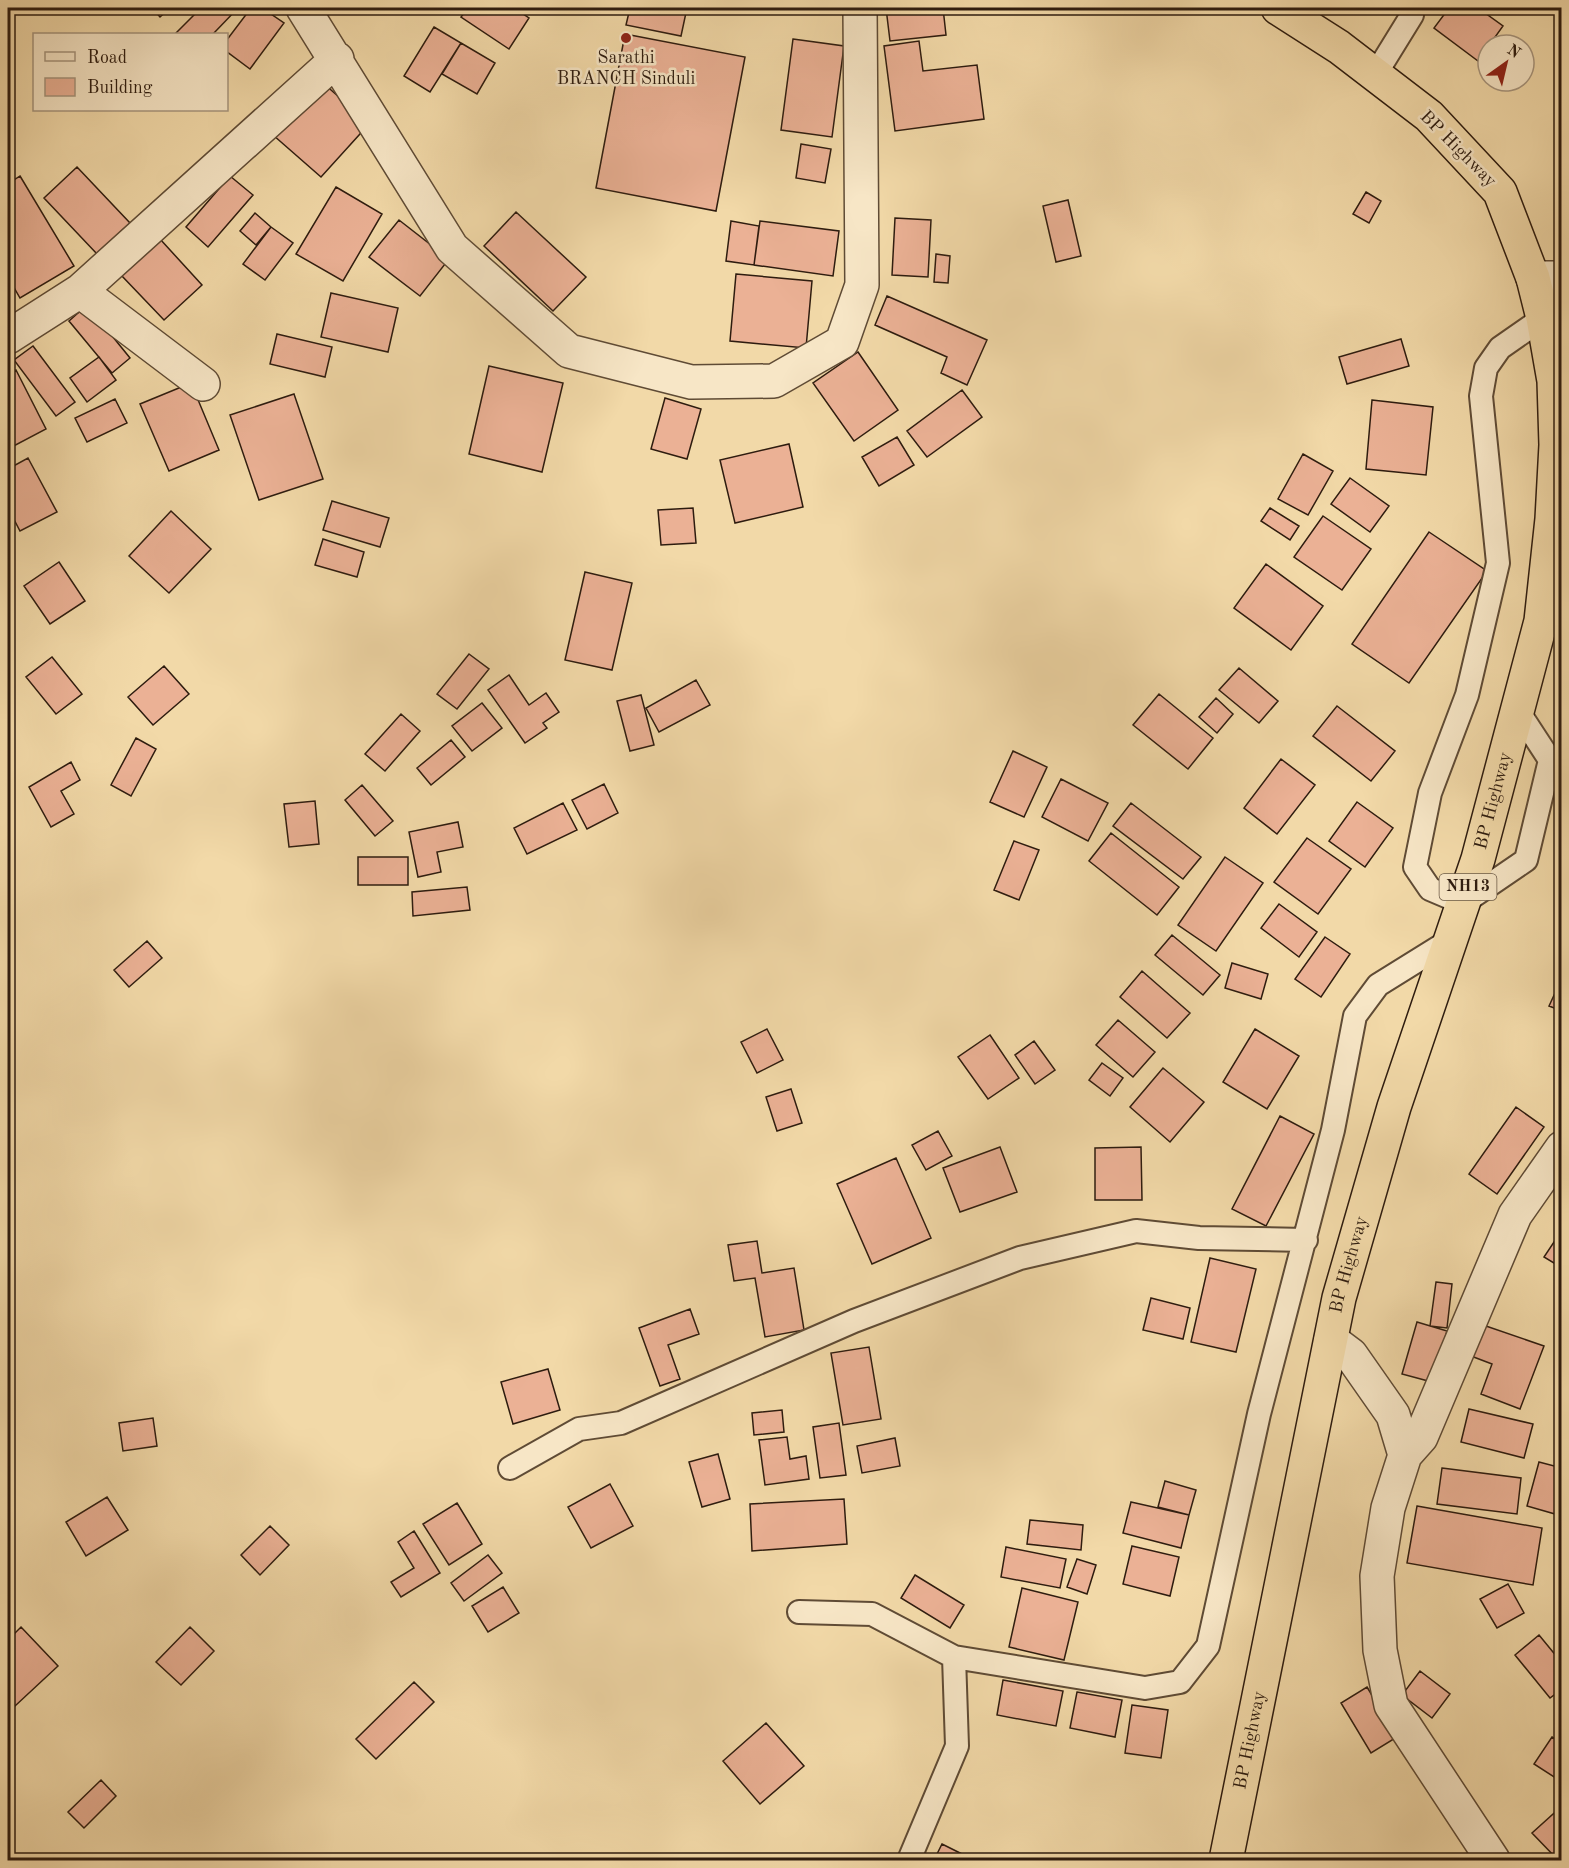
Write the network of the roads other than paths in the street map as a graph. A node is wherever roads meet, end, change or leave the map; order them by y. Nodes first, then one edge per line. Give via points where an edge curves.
1 (303, 8) edge
2 (860, 8) edge
3 (1278, 8) edge
4 (1413, 8) edge
5 (337, 59) junction
6 (1375, 75) junction
7 (1547, 278) edge
8 (80, 291) junction
9 (1543, 318) junction
10 (8, 337) edge
11 (203, 384) dead end
12 (1518, 711) junction
13 (1463, 903) junction
14 (1452, 939) junction
15 (1562, 1148) edge
16 (1306, 1240) junction
17 (1331, 1340) junction
18 (1405, 1455) junction
19 (510, 1468) dead end
20 (799, 1612) dead end
21 (954, 1657) junction
22 (909, 1860) edge
23 (1226, 1860) edge
24 (1493, 1860) edge

1 - 5 street
2 - 5 street via 862,285 842,342 774,381 691,382 569,351 452,248
3 - 6 highway, BP Highway / NH13 via 1340,47
4 - 6 lane
5 - 8 street
6 - 7 highway, BP Highway / NH13 via 1429,116 1500,192
7 - 9 highway, BP Highway / NH13
8 - 10 street
8 - 11 street
9 - 12 highway, BP Highway / NH13 via 1554,381 1552,519 1541,621
9 - 13 lane via 1500,348 1486,368 1481,396 1498,563 1467,695 1430,794 1415,867 1430,889
12 - 13 highway, BP Highway / NH13
12 - 13 lane via 1550,760 1526,860
13 - 14 highway, BP Highway / NH13
14 - 16 lane via 1378,985 1355,1016 1341,1097
14 - 17 highway, BP Highway / NH13 via 1394,1107 1339,1298
15 - 18 street via 1515,1215 1421,1437
16 - 19 lane via 1198,1238 1136,1231 1020,1258 854,1321 621,1423 579,1429
16 - 21 lane via 1259,1414 1208,1646 1180,1682 1145,1688
17 - 18 street via 1351,1355 1392,1415
17 - 23 highway, BP Highway / NH13
18 - 24 street via 1388,1509 1377,1576 1380,1650 1391,1705
20 - 21 lane via 872,1614
21 - 22 lane via 957,1746

